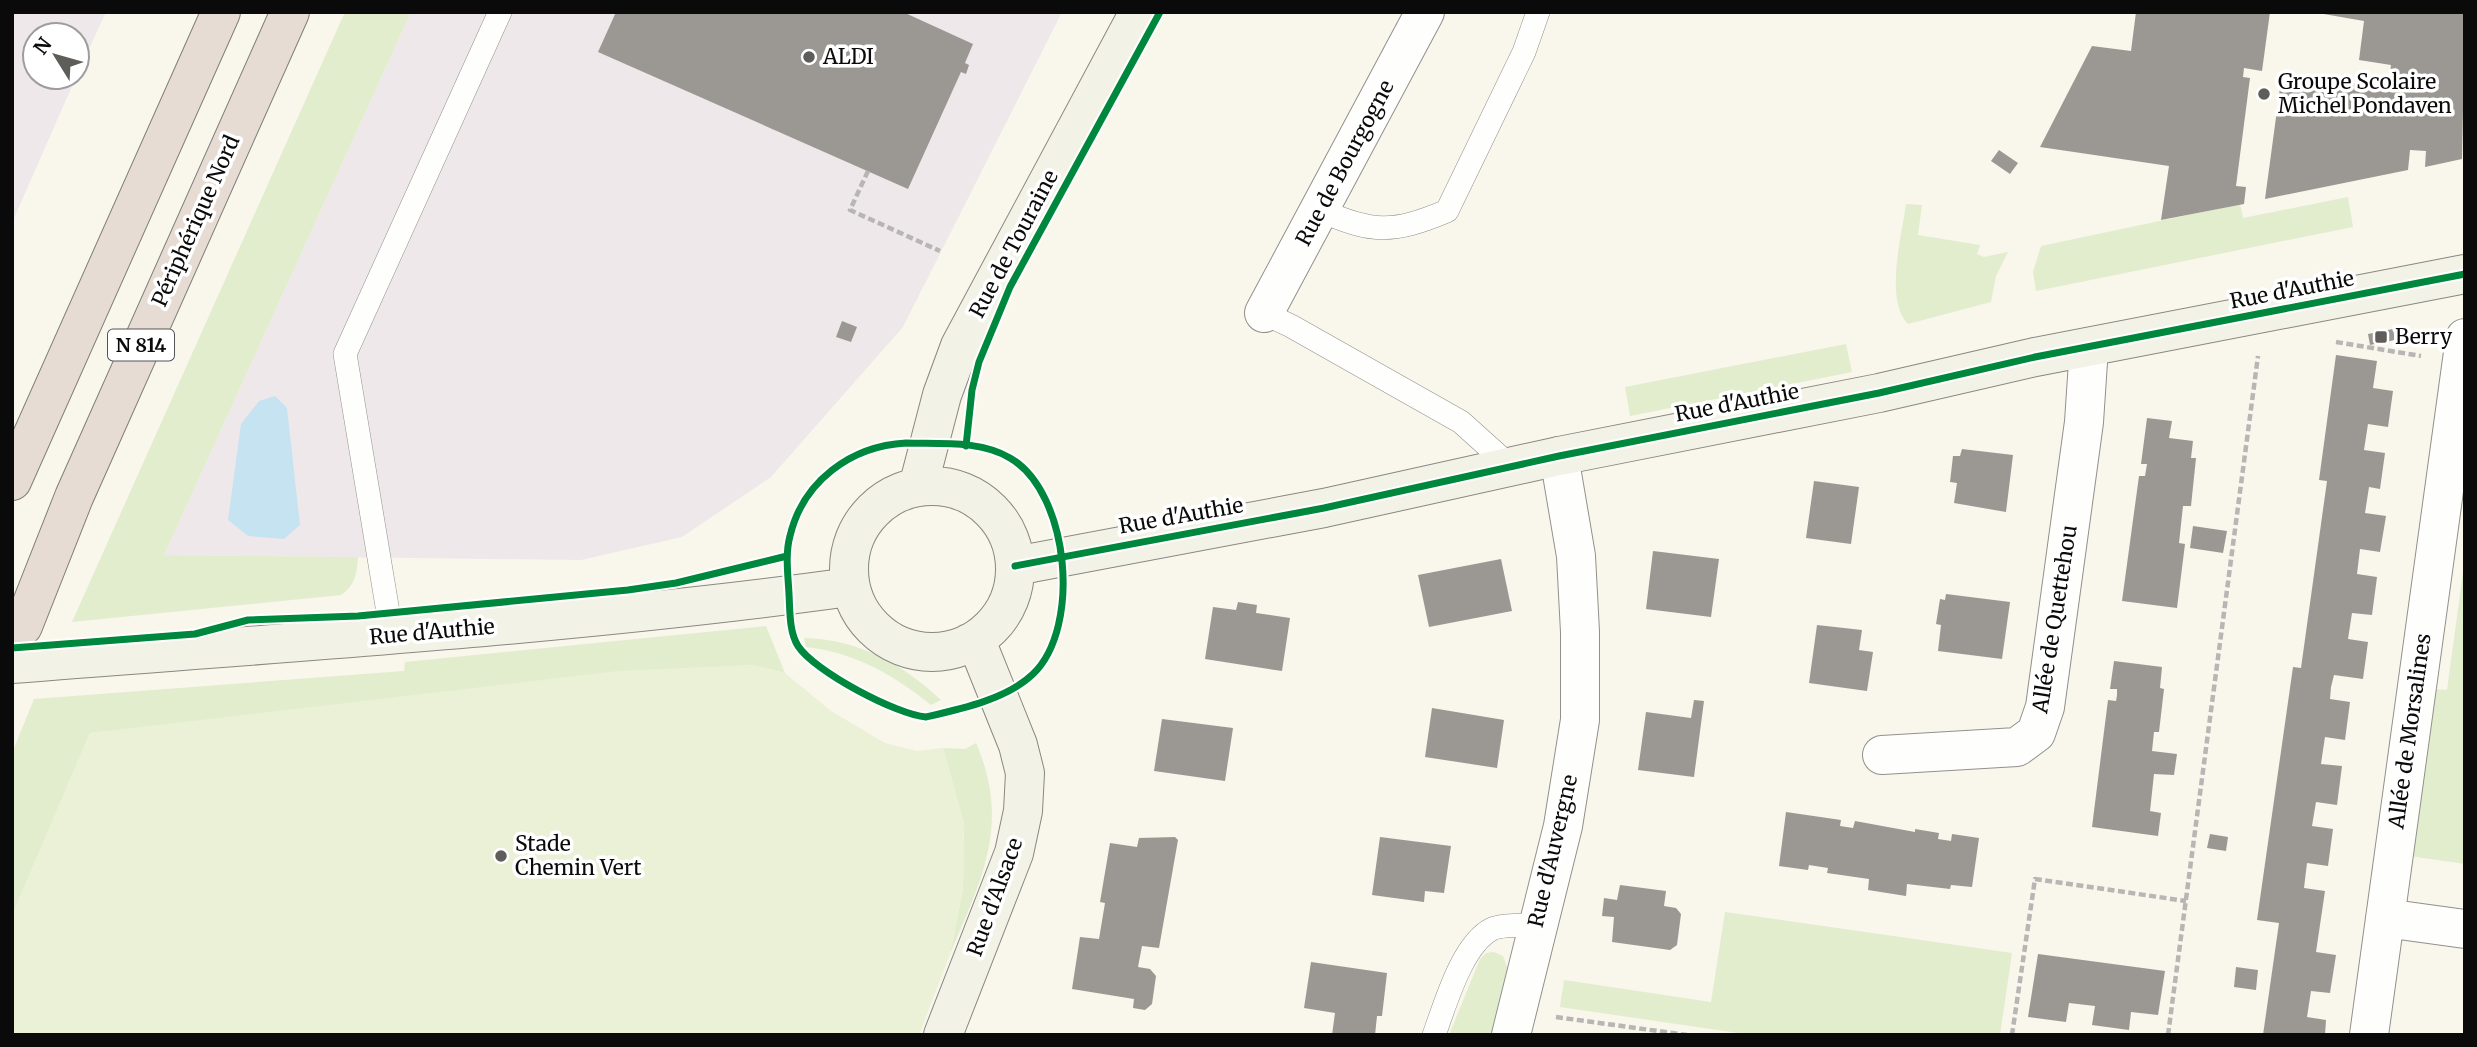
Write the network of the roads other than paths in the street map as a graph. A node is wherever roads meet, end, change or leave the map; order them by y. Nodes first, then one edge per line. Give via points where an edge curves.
1 (220, 12) edge
2 (290, 12) edge
3 (500, 12) edge
4 (1139, 12) edge
5 (1425, 12) edge
6 (1538, 12) edge
7 (1320, 210) junction
8 (2465, 274) edge
9 (1264, 313) joint
10 (2465, 338) edge
11 (2089, 347) junction
12 (2458, 429) edge
13 (1559, 456) junction
14 (1511, 467) junction
15 (12, 481) edge
16 (918, 486) junction
17 (1015, 566) junction
18 (850, 587) junction
19 (23, 626) dead end
20 (392, 636) junction
21 (969, 643) junction
22 (12, 664) edge
23 (1882, 755) dead end
24 (2385, 918) junction
25 (1536, 925) junction
26 (2465, 929) edge
27 (1514, 1023) edge
28 (943, 1035) edge
29 (1434, 1035) edge
30 (2369, 1035) edge

1 - 15 highway, N 814
2 - 19 highway, Périphérique Nord / N 814 via 74,497
3 - 20 lane via 345,354
4 - 16 street, Rue de Touraine via 960,346
5 - 7 street, Rue de Bourgogne
6 - 7 lane via 1524,52 1447,211 1389,230 1349,223
7 - 9 street, Rue de Bourgogne
8 - 11 street, Rue d'Authie
9 - 14 lane via 1461,422
10 - 12 street, Allée de Morsalines
11 - 13 street, Rue d'Authie
11 - 23 street, Allée de Quettehou via 2084,422 2045,707 2036,733 2017,747
12 - 24 street, Allée de Morsalines
13 - 14 street, Rue d'Authie
13 - 25 street, Rue d'Auvergne via 1576,556 1580,720 1563,826
14 - 17 street, Rue d'Authie via 1324,508
16 - 17 street via 942,486 985,504 1011,542
16 - 18 street via 897,493 863,522 853,542
17 - 21 street via 1013,589 1003,611 989,630
18 - 20 street, Rue d'Authie
18 - 21 street via 867,620 896,644 919,651 945,651
20 - 22 street, Rue d'Authie
21 - 28 street, Rue d'Alsace via 981,653 1026,774 1014,853
24 - 26 street
24 - 30 street, Allée de Morsalines
25 - 27 street, Rue d'Auvergne
25 - 29 lane via 1493,929 1477,941

